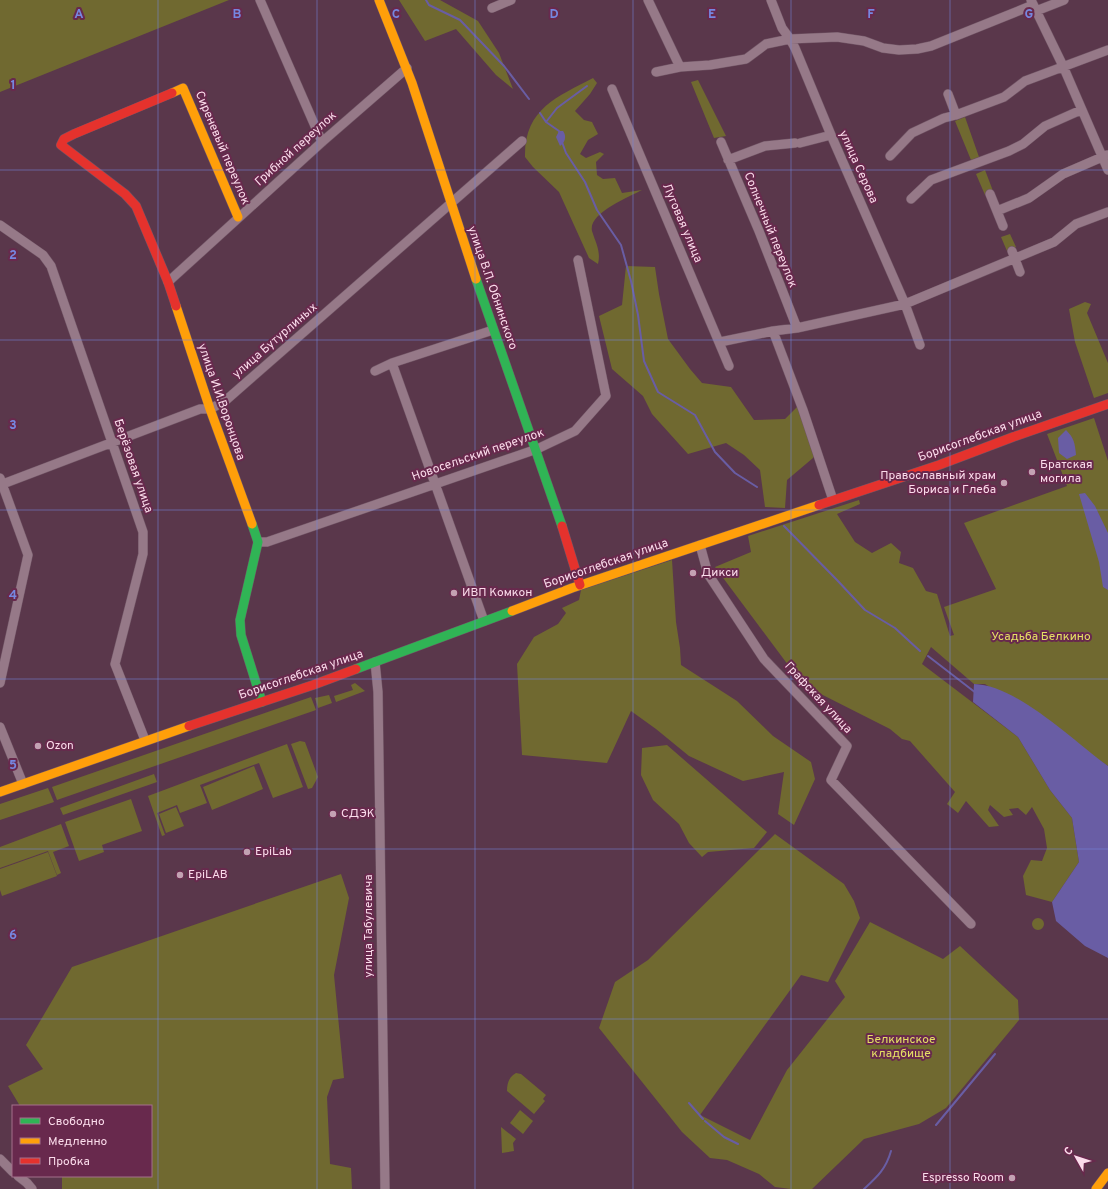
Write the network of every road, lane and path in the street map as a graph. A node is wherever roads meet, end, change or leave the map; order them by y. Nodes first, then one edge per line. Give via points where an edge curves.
1 (260, 0) edge
2 (379, 0) edge
3 (511, 0) edge
4 (648, 0) edge
5 (771, 0) edge
6 (1064, 0) edge
7 (1034, 5) edge
8 (492, 8) dead end
9 (790, 38) junction
10 (1108, 50) edge
11 (680, 66) junction
12 (1063, 66) junction
13 (407, 68) junction
14 (656, 72) dead end
15 (612, 89) dead end
16 (948, 94) dead end
17 (1081, 110) junction
18 (956, 115) junction
19 (831, 135) junction
20 (522, 141) dead end
21 (322, 142) junction
22 (721, 142) dead end
23 (61, 145) joint
24 (1105, 155) edge
25 (890, 156) dead end
26 (728, 160) junction
27 (1108, 170) edge
28 (990, 194) dead end
29 (911, 199) dead end
30 (451, 204) junction
31 (997, 211) junction
32 (1108, 212) edge
33 (238, 217) junction
34 (0, 225) edge
35 (1003, 226) dead end
36 (1014, 255) junction
37 (578, 260) dead end
38 (1020, 272) dead end
39 (168, 282) junction
40 (905, 304) junction
41 (797, 328) junction
42 (493, 330) junction
43 (773, 331) junction
44 (720, 342) junction
45 (920, 345) dead end
46 (392, 363) junction
47 (729, 366) dead end
48 (375, 371) dead end
49 (1108, 404) edge
50 (210, 409) junction
51 (112, 442) junction
52 (537, 449) junction
53 (1, 483) edge
54 (435, 484) junction
55 (833, 500) junction
56 (258, 542) junction
57 (700, 545) junction
58 (580, 585) junction
59 (484, 621) junction
60 (375, 662) junction
61 (0, 683) edge
62 (262, 702) junction
63 (0, 727) edge
64 (145, 740) junction
65 (23, 784) junction
66 (0, 792) edge
67 (972, 924) dead end
68 (0, 1159) edge
69 (12, 1171) edge
70 (1108, 1173) edge
71 (19, 1177) edge
72 (32, 1189) edge
73 (385, 1189) edge
74 (1096, 1189) edge

1 - 21 street
2 - 13 street, улица В.П. Обнинского
3 - 8 street
4 - 11 street
5 - 9 street, улица Серова via 782,28
6 - 7 street
7 - 9 street via 931,46 917,49 883,48 864,41 837,37
7 - 12 street
9 - 11 street via 766,44 746,59 710,65
9 - 19 street, улица Серова
10 - 12 street
11 - 14 street
12 - 17 street
12 - 18 street via 1025,81 1004,97
13 - 21 street, Грибной переулок
13 - 30 street, улица В.П. Обнинского
15 - 44 street, Луговая улица
16 - 18 street
17 - 24 street
17 - 29 street via 1045,126 1023,144 979,167 931,180
18 - 25 street via 912,133
19 - 26 street via 798,143 764,146
19 - 40 street, улица Серова
20 - 30 street, улица Бутурлиных
21 - 33 street, Грибной переулок
22 - 26 street, Солнечный переулок
23 - 33 street, Сиреневый переулок via 64,139 74,134 183,88
23 - 39 street, улица И.И.Воронцова via 125,194 136,206
24 - 27 street
24 - 31 street via 1063,174 1029,198
26 - 41 street, Солнечный переулок
28 - 31 street
30 - 42 street, улица В.П. Обнинского
30 - 50 street, улица Бутурлиных via 225,401
31 - 35 street
32 - 36 street via 1076,224 1054,242
33 - 39 street, Грибной переулок
34 - 51 street, Берёзовая улица via 43,255 51,266
36 - 38 street
36 - 40 street
37 - 52 street, Новосельский переулок via 606,396 575,431
39 - 50 street, улица И.И.Воронцова
40 - 41 street
40 - 45 street, улица Серова
41 - 43 street
42 - 46 street
42 - 52 street, улица В.П. Обнинского
43 - 44 street
43 - 55 street
44 - 47 street, Луговая улица
46 - 48 street
46 - 54 street
49 - 55 street, Борисоглебская улица
50 - 51 street, улица Бутурлиных via 200,409
50 - 56 street, улица И.И.Воронцова
51 - 53 street, улица Бутурлиных
51 - 64 street, Берёзовая улица via 143,532 143,554 115,664
52 - 54 street, Новосельский переулок
52 - 58 street, улица В.П. Обнинского
53 - 61 street via 28,555
54 - 56 street, Новосельский переулок via 267,542
54 - 59 street
55 - 57 street, Борисоглебская улица
56 - 62 street via 240,620 241,635
57 - 58 street, Борисоглебская улица
57 - 67 street, Графская улица via 708,574 764,659 847,746 831,780
58 - 59 street, Борисоглебская улица
59 - 60 street, Борисоглебская улица
60 - 62 street, Борисоглебская улица
60 - 73 street, улица Табулевича via 378,692
62 - 64 street, Борисоглебская улица
63 - 65 street
64 - 65 street, Борисоглебская улица
65 - 66 street, Борисоглебская улица
68 - 69 street
70 - 74 street
71 - 72 street

